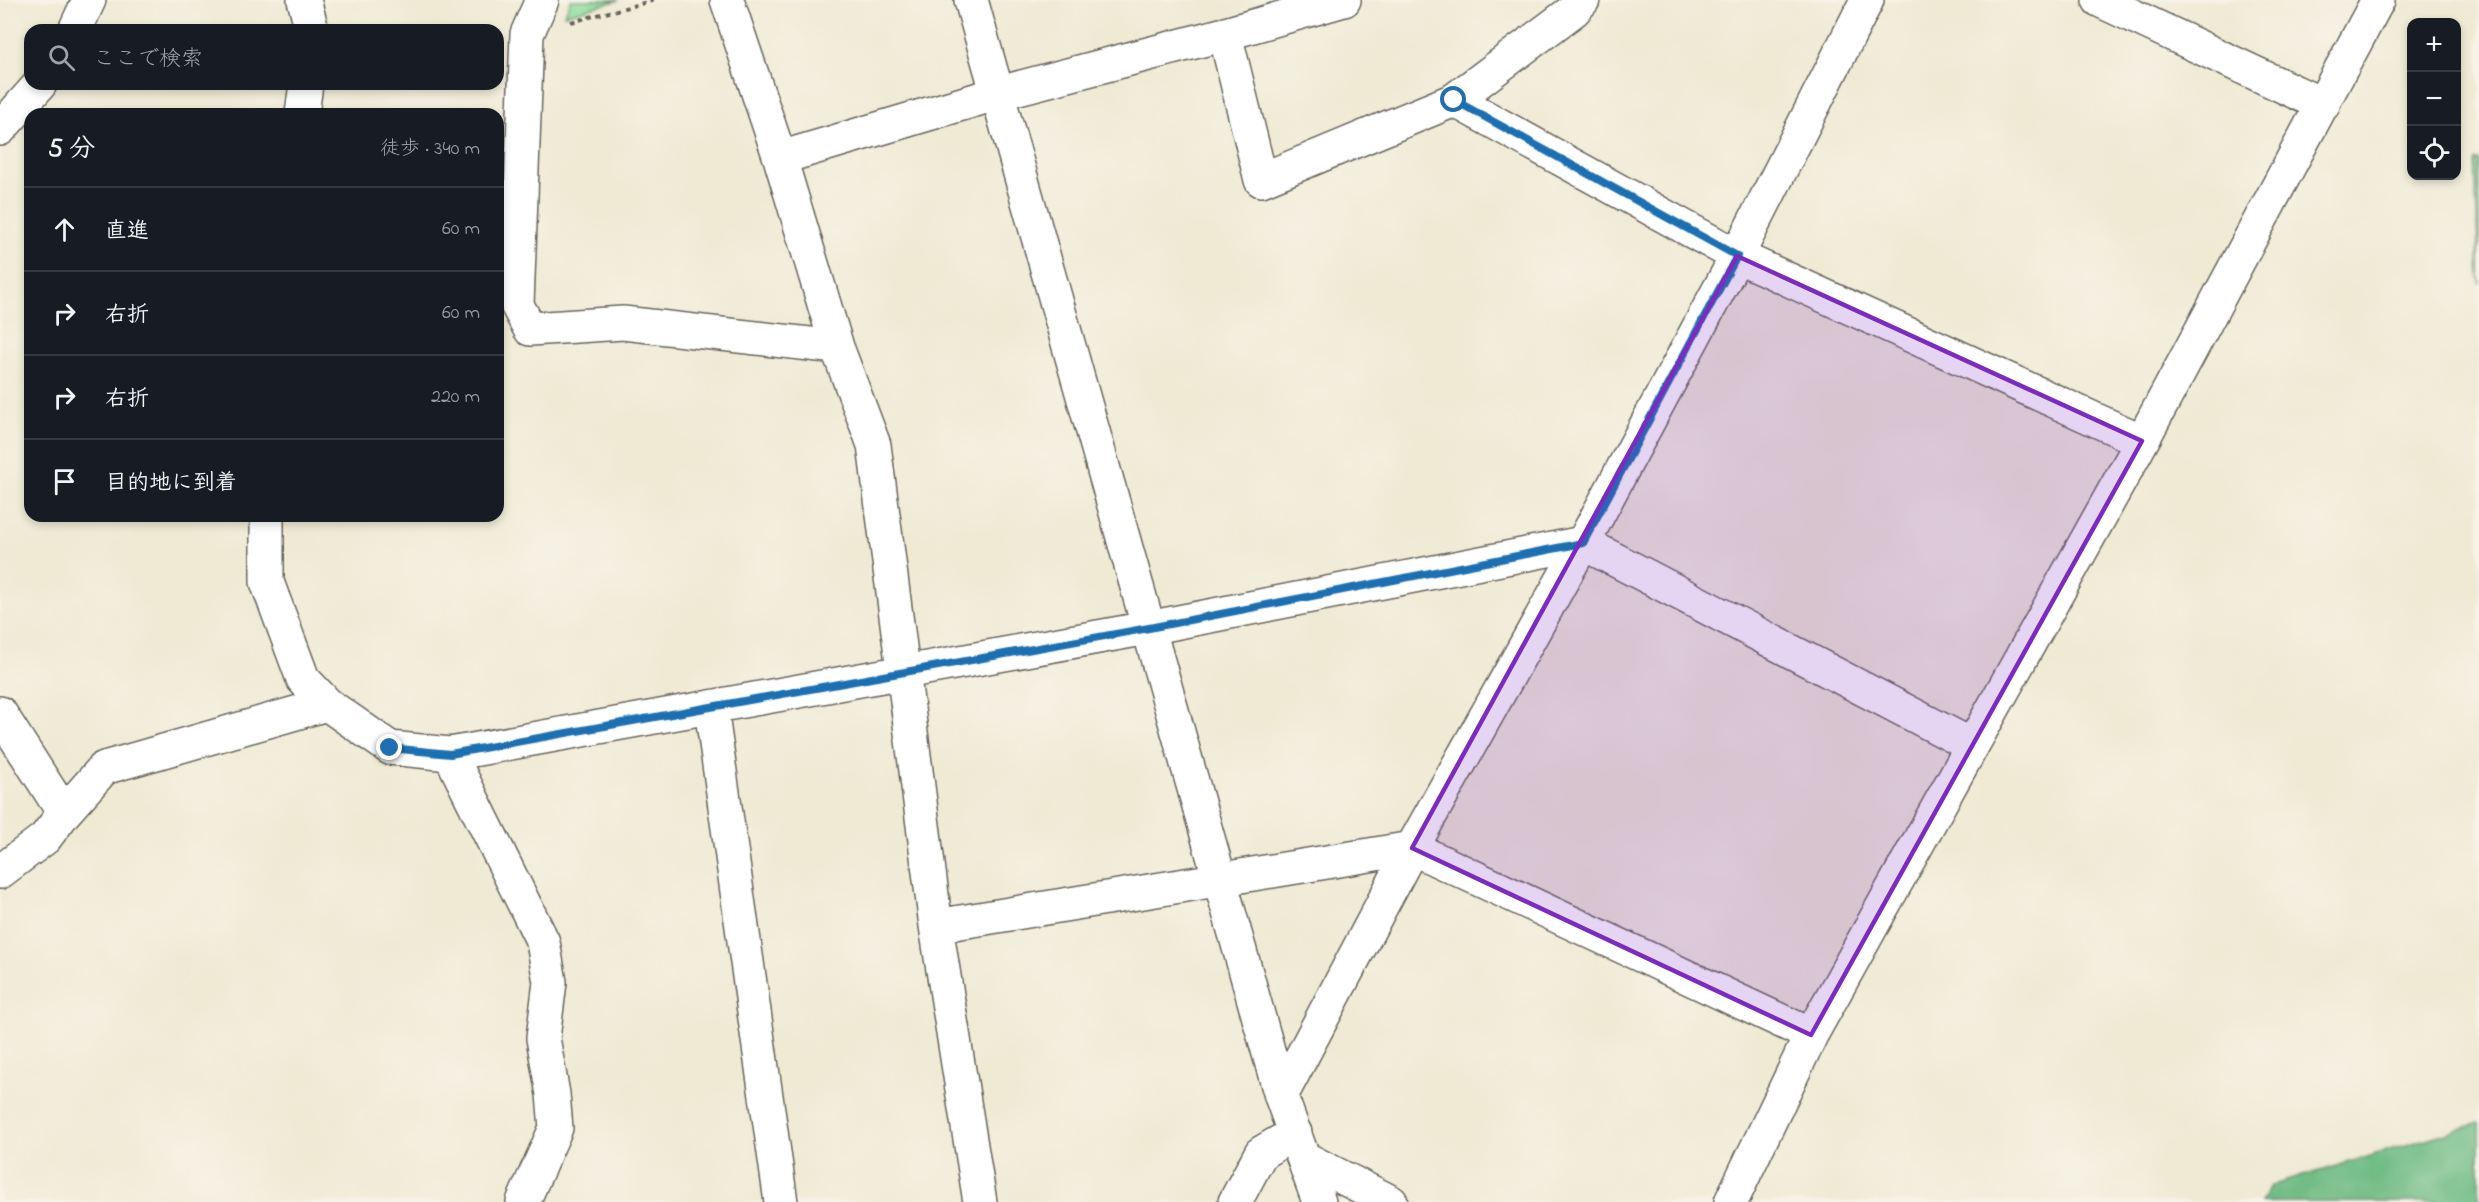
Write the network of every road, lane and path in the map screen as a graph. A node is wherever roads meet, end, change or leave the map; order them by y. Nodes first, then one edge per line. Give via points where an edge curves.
1 (89, 0) edge
2 (304, 0) edge
3 (542, 0) edge
4 (655, 0) edge
5 (727, 0) edge
6 (971, 0) edge
7 (1344, 0) edge
8 (1583, 0) edge
9 (1867, 0) edge
10 (2099, 0) edge
11 (2378, 0) edge
12 (78, 24) edge
13 (310, 24) edge
14 (527, 34) junction
15 (1226, 34) junction
16 (35, 90) edge
17 (305, 90) edge
18 (999, 93) junction
19 (1454, 100) junction
20 (2323, 105) junction
21 (303, 108) edge
22 (0, 129) edge
23 (780, 158) junction
24 (1737, 256) junction
25 (837, 347) junction
26 (2142, 441) junction
27 (267, 522) edge
28 (1583, 543) junction
29 (1149, 628) junction
30 (902, 674) junction
31 (327, 704) junction
32 (711, 708) junction
33 (0, 713) edge
34 (1971, 745) junction
35 (450, 754) junction
36 (64, 813) junction
37 (1412, 848) junction
38 (0, 872) edge
39 (1220, 880) junction
40 (936, 926) junction
41 (1811, 1035) junction
42 (1281, 1096) junction
43 (1300, 1145) junction
44 (523, 1202) edge
45 (781, 1202) edge
46 (980, 1202) edge
47 (1235, 1202) edge
48 (1319, 1202) edge
49 (1391, 1202) edge
50 (1731, 1202) edge

1 - 12 street
2 - 13 street
3 - 14 street
4 - 14 path
5 - 23 street
6 - 18 street
7 - 15 street
8 - 19 street
9 - 24 street
10 - 20 street
11 - 20 street
14 - 25 street via 517,305 530,329 623,323
15 - 18 street
15 - 19 street via 1261,180
16 - 22 street
17 - 21 street
18 - 23 street
18 - 29 street
19 - 24 street
20 - 26 street
23 - 25 street
24 - 26 street
24 - 28 street
25 - 30 street via 874,445
26 - 34 street
27 - 31 street via 267,582 303,678
28 - 29 street
28 - 34 street
28 - 37 street
29 - 30 street
29 - 39 street
30 - 32 street
30 - 40 street
31 - 35 street via 390,748
31 - 36 street via 104,768
32 - 35 street
32 - 45 street
33 - 36 street
34 - 41 street
35 - 44 street via 543,942 550,982 543,1038 554,1094 555,1128
36 - 38 street via 45,838
37 - 39 street
37 - 41 street
37 - 42 street
39 - 40 street
39 - 42 street
40 - 46 street
41 - 50 street
42 - 43 street
43 - 47 street via 1261,1153
43 - 48 street
43 - 49 street

